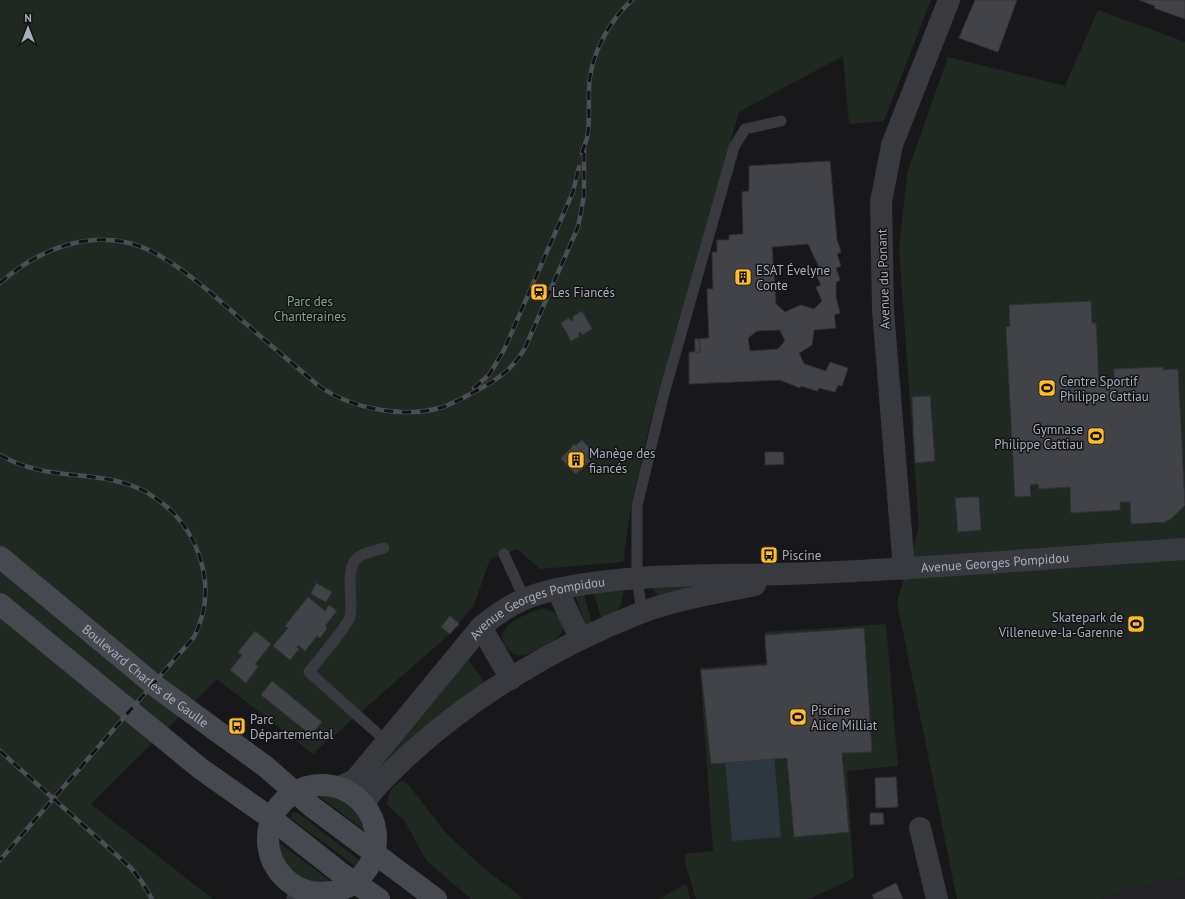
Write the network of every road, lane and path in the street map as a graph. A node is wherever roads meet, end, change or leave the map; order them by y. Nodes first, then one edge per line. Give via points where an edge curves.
1 (949, 0) edge
2 (781, 121) dead end
3 (384, 548) dead end
4 (1185, 549) edge
5 (504, 554) dead end
6 (0, 557) edge
7 (904, 569) junction
8 (805, 574) junction
9 (637, 579) junction
10 (557, 589) junction
11 (524, 598) junction
12 (0, 604) edge
13 (642, 612) junction
14 (481, 627) junction
15 (580, 638) junction
16 (511, 679) junction
17 (387, 742) junction
18 (340, 787) junction
19 (295, 792) junction
20 (364, 804) junction
21 (272, 819) junction
22 (920, 828) dead end
23 (375, 853) junction
24 (355, 882) junction
25 (293, 892) edge
26 (379, 899) edge
27 (436, 899) edge
28 (936, 899) edge

1 - 7 street, Avenue du Ponant via 892,145 881,202 883,310
2 - 9 lane via 745,129 734,148 663,397 637,506
3 - 17 lane via 360,556 352,563 350,618 309,672
4 - 7 street, Avenue Georges Pompidou
5 - 11 lane
6 - 19 main road, Boulevard Charles de Gaulle via 158,688 266,767
7 - 8 street, Avenue Georges Pompidou
8 - 9 street, Avenue Georges Pompidou
8 - 13 street, Avenue Georges Pompidou
9 - 10 street, Avenue Georges Pompidou
9 - 13 lane
10 - 11 street, Avenue Georges Pompidou
10 - 15 street
11 - 14 street, Avenue Georges Pompidou via 501,611
12 - 21 main road via 201,769
13 - 15 street, Avenue Georges Pompidou
14 - 16 street
14 - 17 street, Avenue Georges Pompidou
15 - 16 street, Avenue Georges Pompidou
16 - 20 street, Avenue Georges Pompidou via 471,704 433,734 374,789
17 - 18 street, Avenue Georges Pompidou via 356,780
18 - 19 main road via 326,784 310,786
18 - 20 main road
19 - 21 main road via 285,799
19 - 23 main road, Boulevard Charles de Gaulle
20 - 23 main road via 376,828
21 - 24 main road
21 - 25 main road via 268,840 269,851 278,871
22 - 28 street
23 - 24 main road via 367,869
23 - 27 main road, Boulevard Charles de Gaulle
24 - 25 main road via 339,890 321,893
24 - 26 main road

